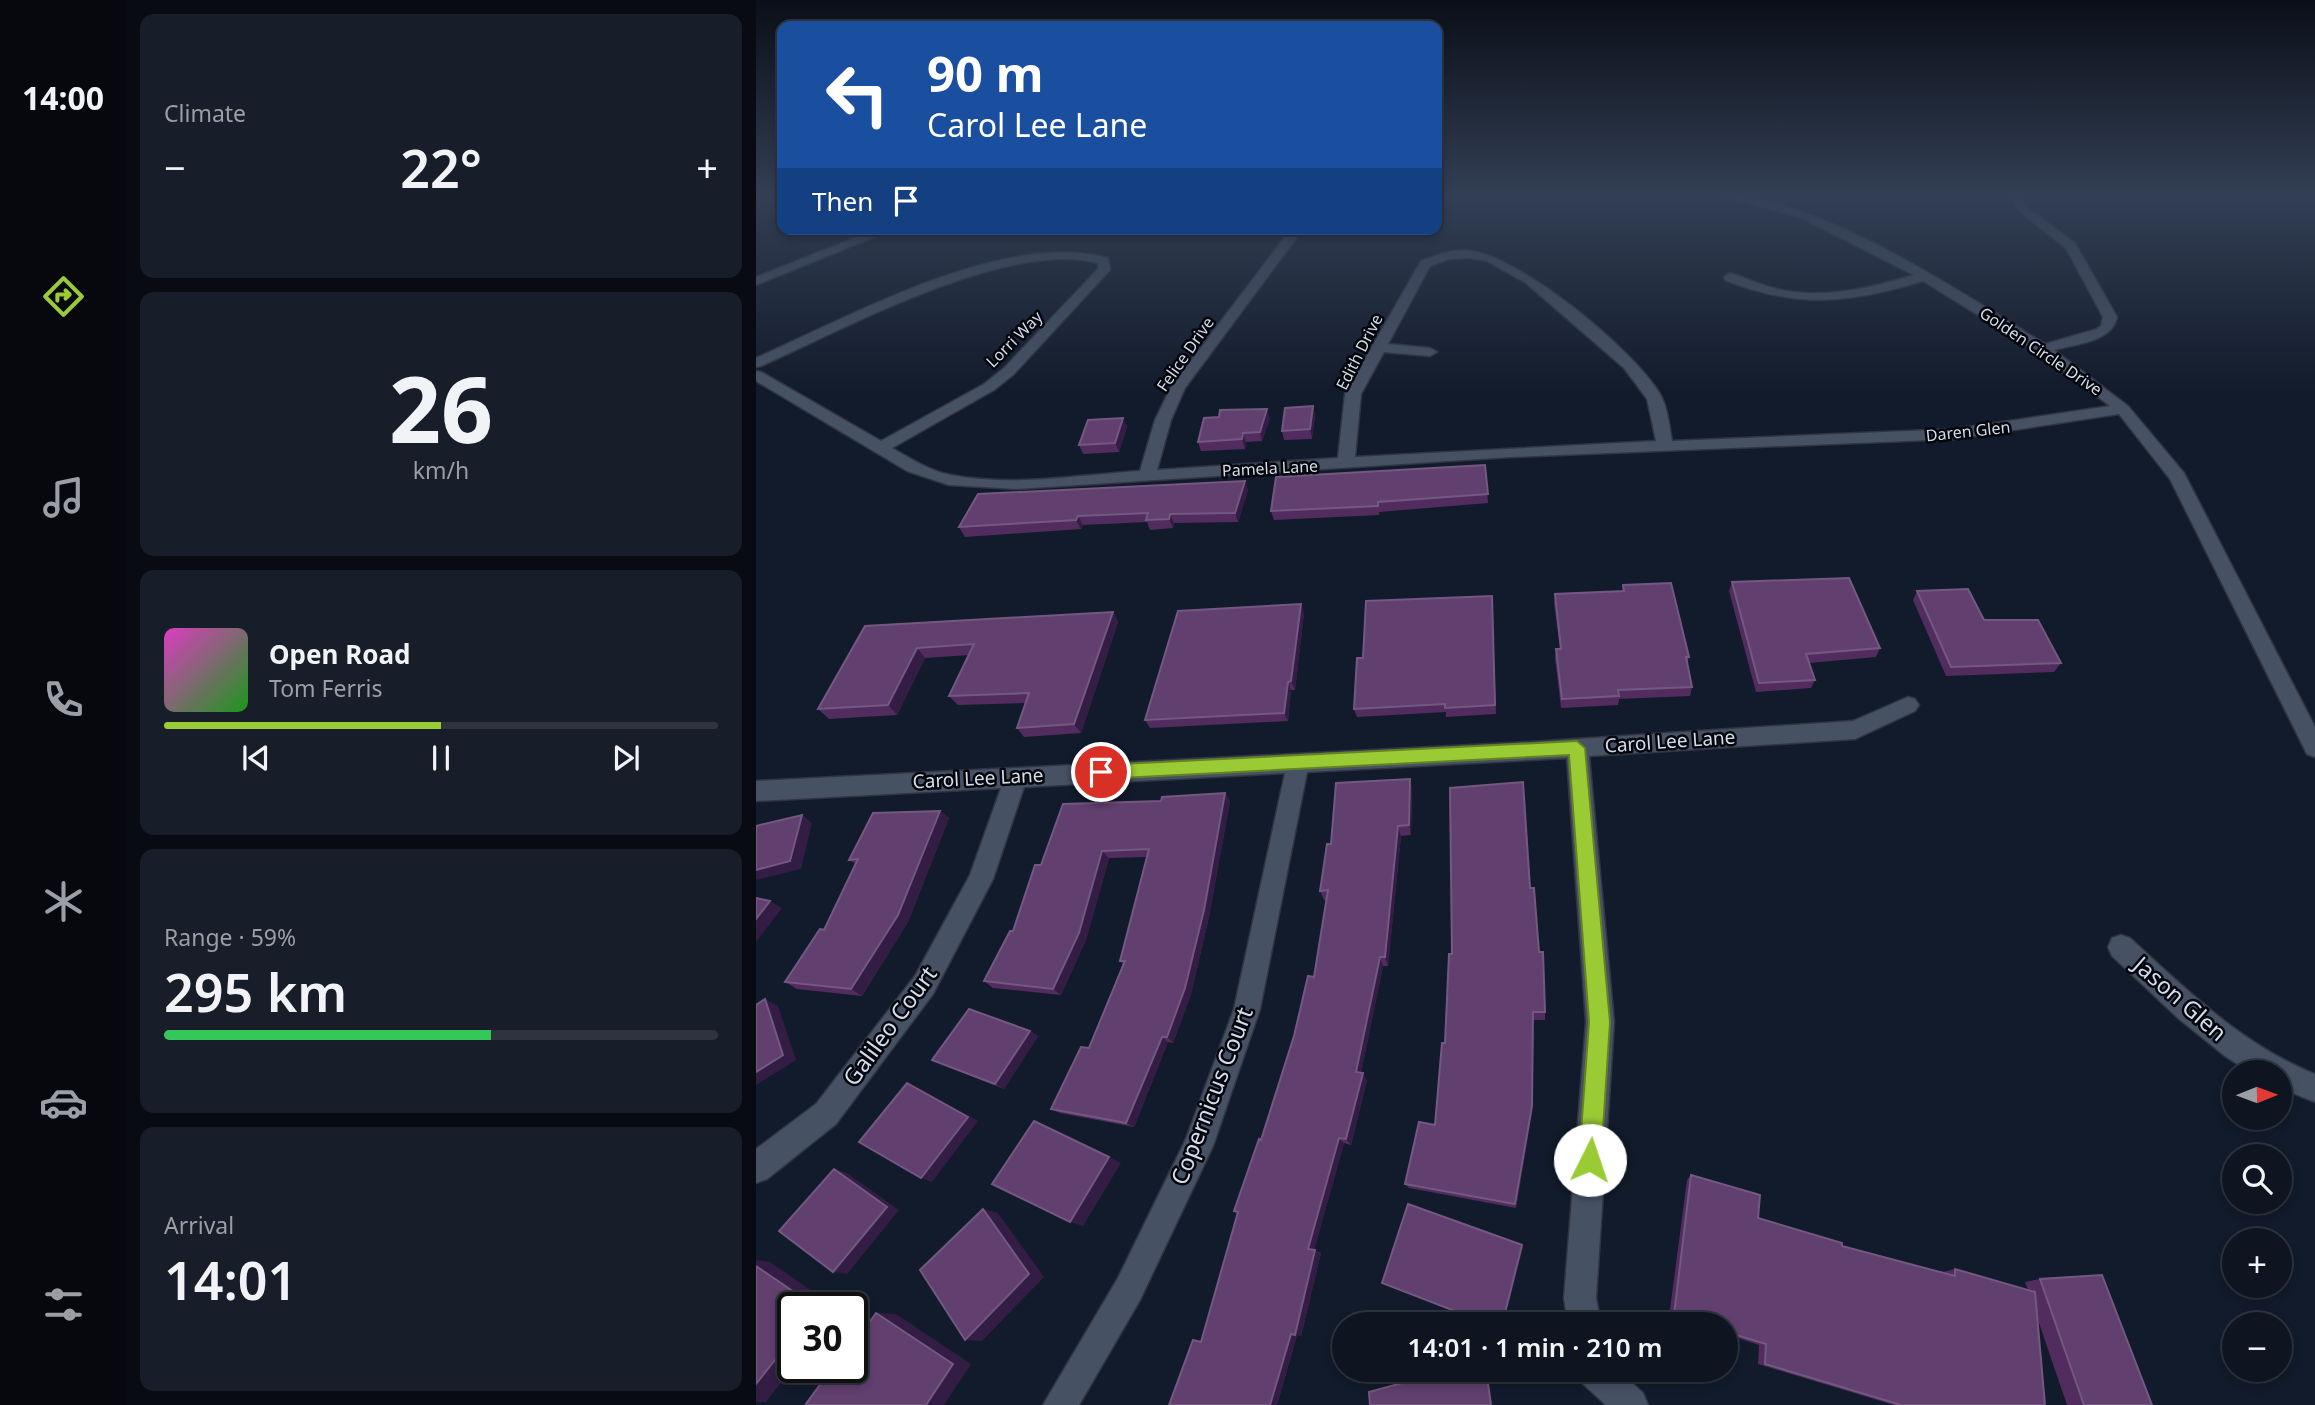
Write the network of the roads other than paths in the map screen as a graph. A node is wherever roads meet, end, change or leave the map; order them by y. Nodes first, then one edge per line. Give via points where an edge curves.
1 (810, 260) edge
2 (1029, 260) edge
3 (1101, 260) edge
4 (1274, 260) edge
5 (1433, 260) edge
6 (1494, 260) edge
7 (1892, 260) edge
8 (2078, 260) edge
9 (1925, 276) junction
10 (1730, 277) dead end
11 (756, 281) edge
12 (1379, 347) junction
13 (2043, 349) junction
14 (1430, 352) dead end
15 (756, 363) edge
16 (756, 375) edge
17 (2123, 410) junction
18 (1811, 442) joint
19 (1665, 446) junction
20 (881, 448) junction
21 (1346, 464) junction
22 (1147, 475) junction
23 (1908, 705) dead end
24 (1577, 748) junction
25 (2315, 748) edge
26 (1298, 763) junction
27 (1016, 777) junction
28 (756, 791) edge
29 (2121, 947) dead end
30 (2315, 1088) edge
31 (756, 1168) edge
32 (1583, 1312) edge
33 (1606, 1382) edge
34 (1060, 1405) edge
35 (1631, 1405) edge

1 - 11 street
2 - 15 street, Lorri Way via 957,275
3 - 20 street, Lorri Way via 1104,270 1009,371
4 - 22 street, Felice Drive via 1178,387
5 - 12 street, Edith Drive via 1425,264
6 - 19 street, Edith Drive via 1518,269 1632,367 1653,396
7 - 9 street, Golden Circle Drive
8 - 13 street via 2110,317 2108,328
9 - 10 street via 1831,299 1788,296
9 - 13 street, Golden Circle Drive
12 - 14 street
12 - 21 street, Edith Drive via 1353,394
13 - 17 street, Golden Circle Drive
16 - 20 street, Pamela Lane
17 - 18 street, Daren Glen via 1955,434
17 - 25 street, Golden Circle Drive via 2178,477
18 - 19 street, Pamela Lane
19 - 21 street, Pamela Lane
20 - 22 street, Pamela Lane via 913,467 949,480 1017,485
21 - 22 street, Pamela Lane
23 - 24 street, Carol Lee Lane via 1855,730
24 - 26 street, Carol Lee Lane
24 - 32 street via 1600,1022
26 - 27 street, Carol Lee Lane
26 - 34 street, Copernicus Court via 1247,1009 1198,1146 1129,1289
27 - 28 street, Carol Lee Lane
27 - 31 street, Galileo Court via 981,879 924,985 826,1114
29 - 30 street, Jason Glen via 2221,1038 2296,1082
33 - 35 street

